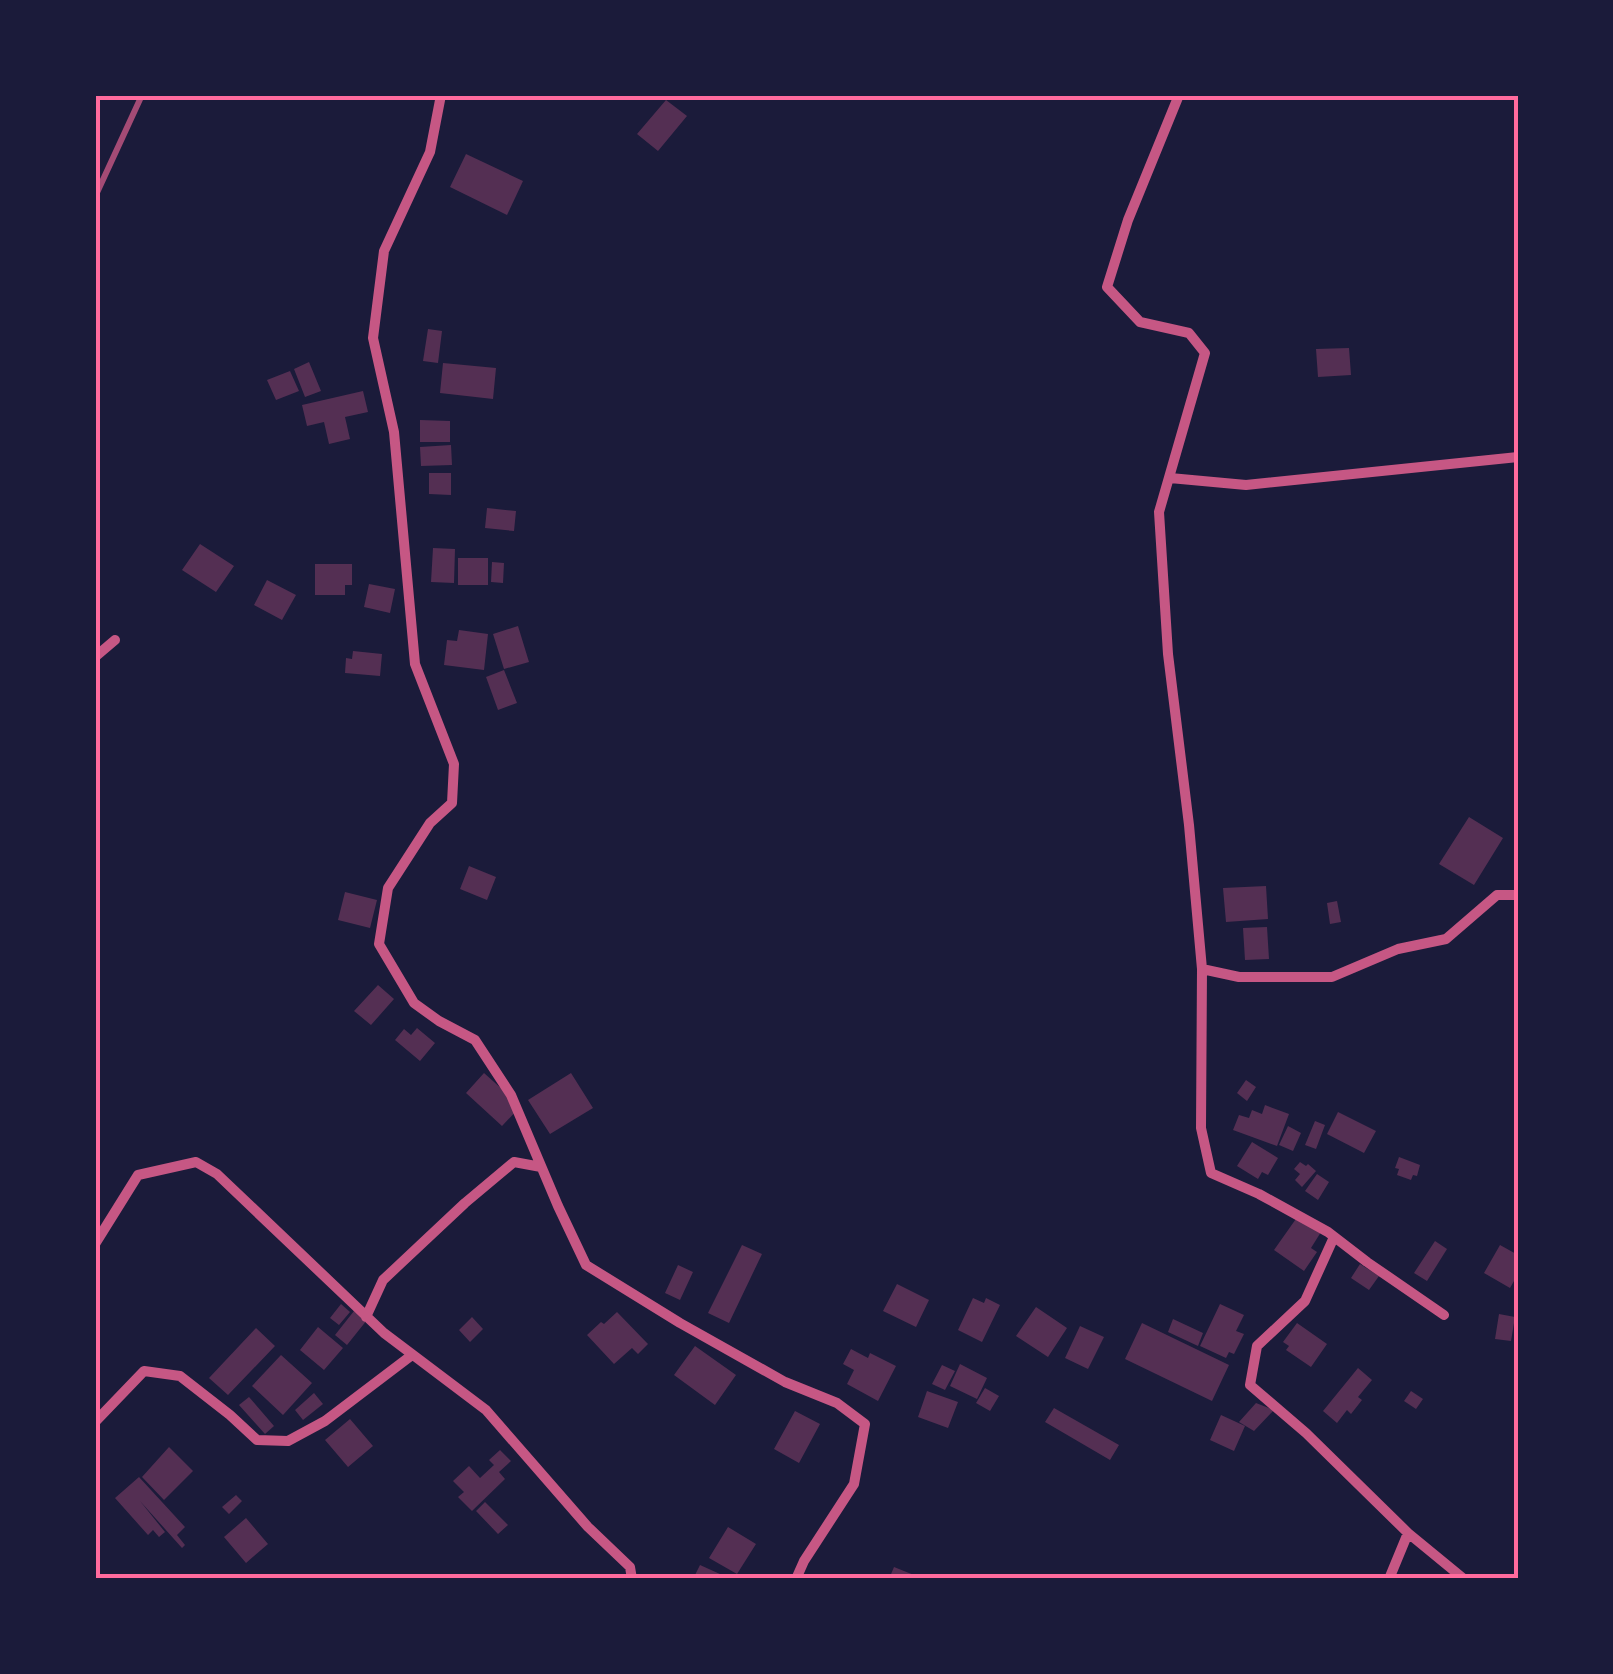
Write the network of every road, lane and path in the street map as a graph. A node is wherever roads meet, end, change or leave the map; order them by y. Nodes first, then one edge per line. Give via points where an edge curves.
1 (441, 95) edge
2 (1179, 95) edge
3 (1518, 457) edge
4 (1170, 478) junction
5 (115, 640) dead end
6 (95, 657) edge
7 (1518, 895) edge
8 (1202, 969) junction
9 (541, 1166) junction
10 (1334, 1236) junction
11 (95, 1244) edge
12 (1444, 1315) dead end
13 (366, 1316) junction
14 (412, 1355) junction
15 (95, 1422) edge
16 (1408, 1533) junction
17 (632, 1579) edge
18 (796, 1579) edge
19 (1389, 1579) edge
20 (1464, 1579) edge

1 - 9 street via 430,152 384,250 373,338 394,432 415,664 454,764 452,804 430,822 388,888 378,944 414,1004 475,1040 511,1095
2 - 4 street via 1107,287 1140,322 1190,333 1206,352
3 - 4 street via 1246,486
4 - 8 street via 1159,512 1168,654
5 - 6 street
7 - 8 street via 1497,896 1446,939 1398,948 1332,977 1239,977
8 - 10 street via 1201,1128 1212,1174
9 - 13 street via 514,1162 465,1203 383,1280
9 - 18 street via 586,1265 864,1424 854,1484
10 - 12 street
10 - 16 street via 1305,1301 1257,1346 1250,1385
11 - 13 street via 138,1175 196,1162 217,1174
13 - 14 street
14 - 15 street via 288,1441 257,1440 180,1376 144,1372
14 - 17 street via 486,1410 630,1567
16 - 19 street
16 - 20 street

